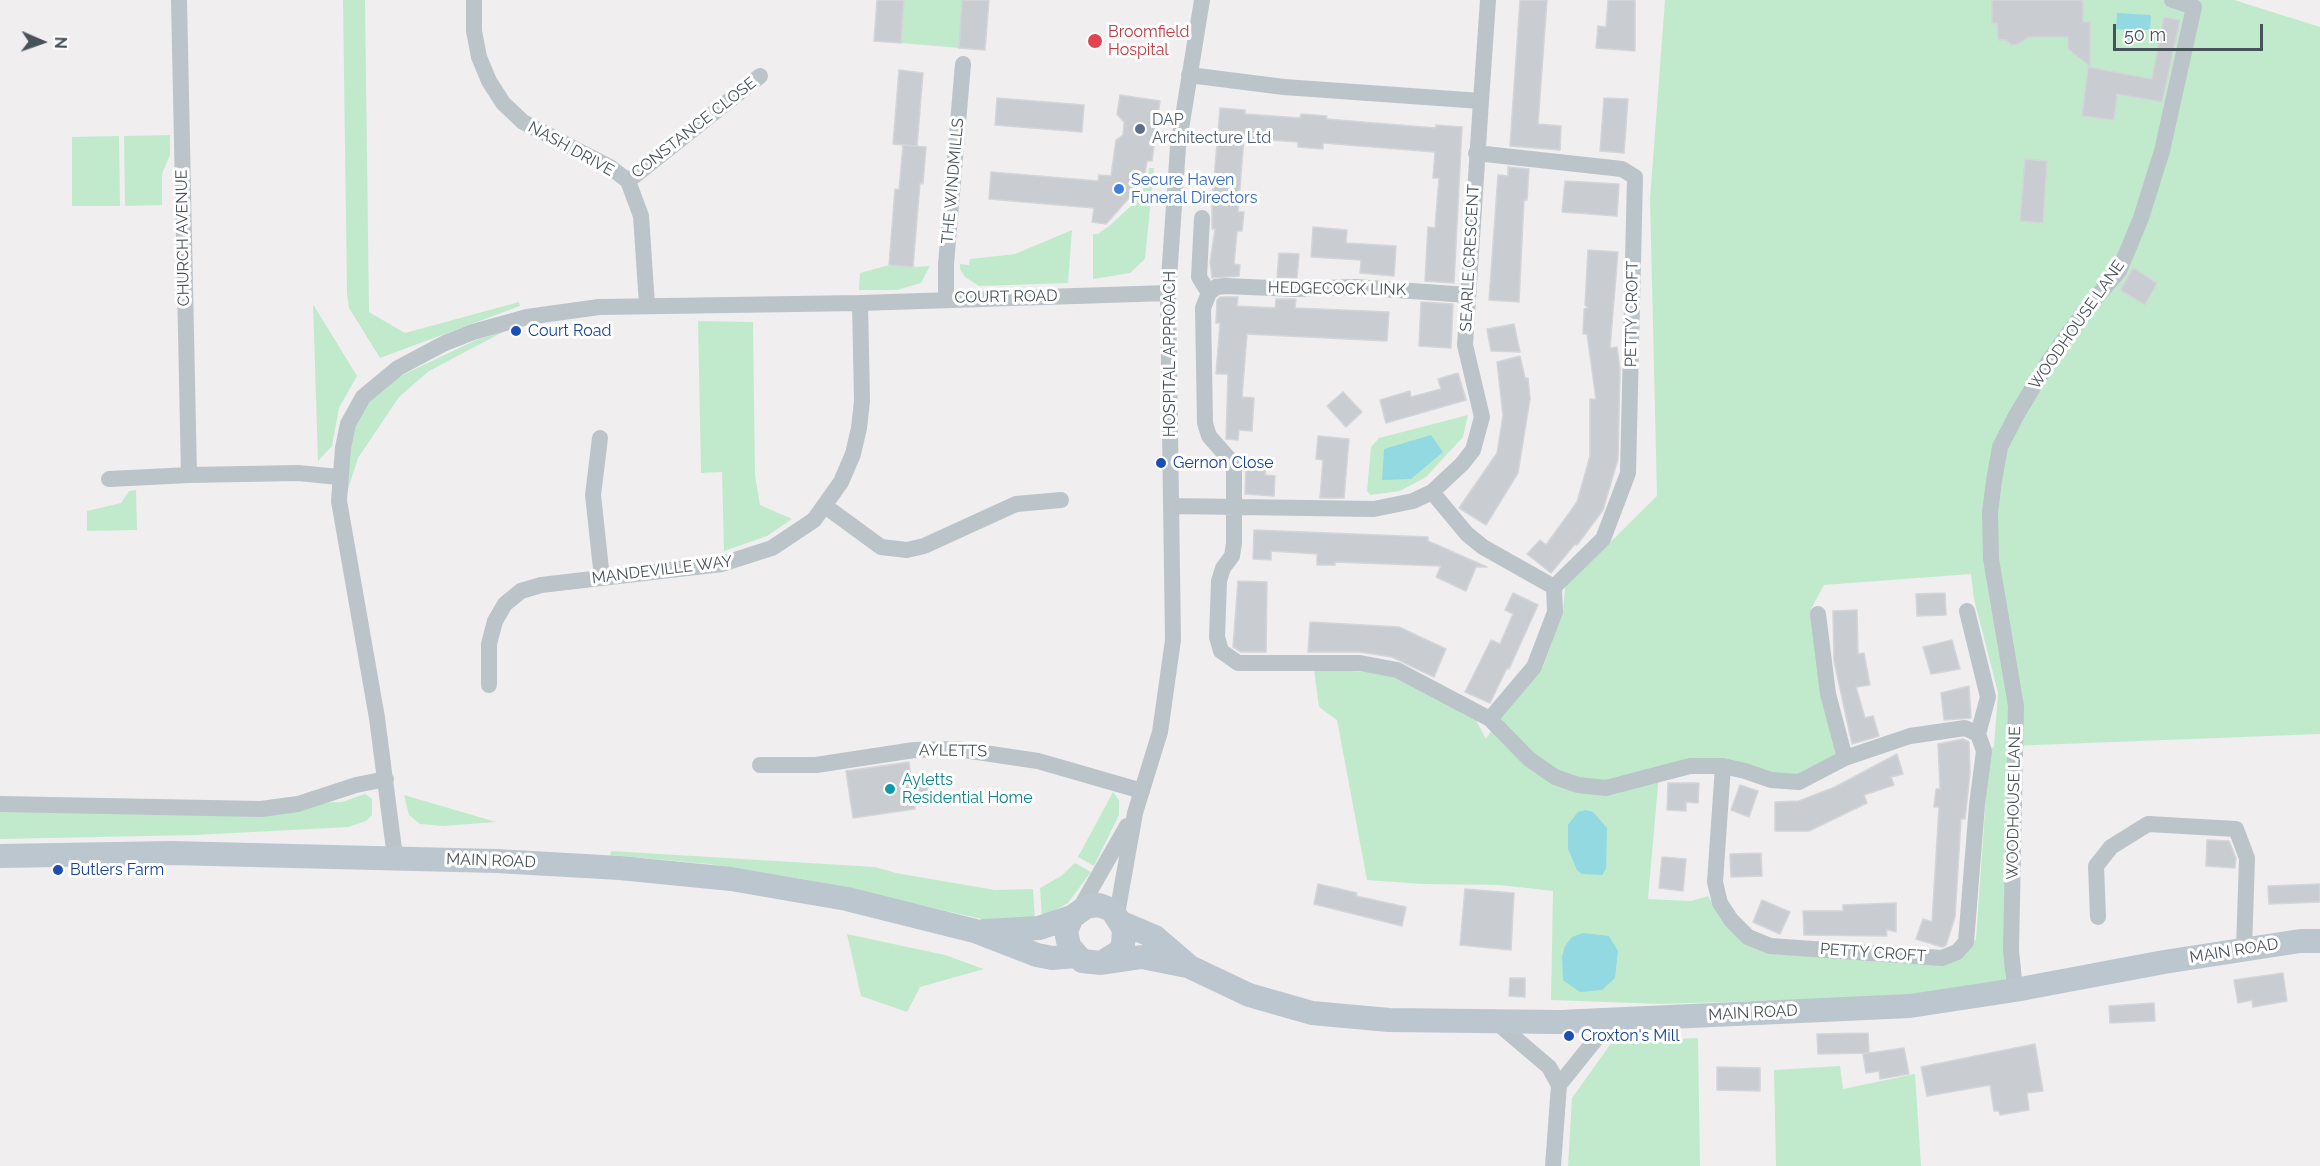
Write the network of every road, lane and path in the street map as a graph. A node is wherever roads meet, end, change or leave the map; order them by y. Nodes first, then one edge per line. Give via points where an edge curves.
1 (179, 0) edge
2 (474, 0) edge
3 (1202, 0) edge
4 (1488, 0) edge
5 (2172, 0) edge
6 (963, 64) dead end
7 (1189, 75) junction
8 (760, 76) dead end
9 (1481, 101) junction
10 (1476, 153) junction
11 (628, 181) junction
12 (1202, 218) dead end
13 (1168, 293) junction
14 (1209, 293) junction
15 (1468, 295) junction
16 (946, 299) junction
17 (860, 303) junction
18 (647, 305) junction
19 (600, 438) dead end
20 (189, 475) junction
21 (339, 477) junction
22 (109, 479) dead end
23 (1432, 492) junction
24 (1061, 500) dead end
25 (1234, 505) junction
26 (825, 506) junction
27 (1172, 506) junction
28 (602, 578) junction
29 (1554, 587) junction
30 (1967, 611) dead end
31 (1818, 614) dead end
32 (489, 685) dead end
33 (1490, 719) junction
34 (1978, 734) junction
35 (1845, 758) junction
36 (760, 765) dead end
37 (1723, 766) junction
38 (386, 779) junction
39 (1142, 791) junction
40 (0, 804) edge
41 (1135, 813) junction
42 (0, 856) edge
43 (396, 857) junction
44 (1075, 913) junction
45 (2098, 917) dead end
46 (1120, 919) junction
47 (975, 931) junction
48 (2320, 941) edge
49 (2244, 950) junction
50 (1075, 956) junction
51 (1101, 963) junction
52 (1190, 967) junction
53 (2015, 990) junction
54 (1612, 1019) junction
55 (1496, 1022) junction
56 (1559, 1085) junction
57 (1553, 1166) edge

1 - 20 street, CHURCH AVENUE
2 - 11 street, NASH DRIVE via 479,57 503,103 523,122 610,167
3 - 7 street, HOSPITAL APPROACH
4 - 9 street, SEARLE CRESCENT
5 - 53 street, WOODHOUSE LANE via 2194,7 2162,151 2141,218 2119,271 2087,308 2017,414 2000,447 1994,481 1991,559 2016,706 2011,950
6 - 16 street, THE WINDMILLS
7 - 9 street via 1284,87
7 - 13 street, HOSPITAL APPROACH via 1174,185
8 - 11 street, CONSTANCE CLOSE
9 - 10 street, SEARLE CRESCENT
10 - 15 street, SEARLE CRESCENT
10 - 29 street, PETTY CROFT via 1622,169 1635,177 1628,473 1603,539
11 - 18 street, NASH DRIVE via 641,216
12 - 14 street via 1199,277
13 - 16 street, COURT ROAD
13 - 27 street, HOSPITAL APPROACH
14 - 15 street, HEDGECOCK LINK via 1225,286 1355,286
14 - 25 street via 1203,308 1205,423 1209,436 1230,460 1234,471
15 - 23 street, SEARLE CRESCENT via 1465,345 1480,402 1479,433 1462,464
16 - 17 street, COURT ROAD
17 - 18 street, COURT ROAD
17 - 26 street, MANDEVILLE WAY via 859,428 854,454
18 - 21 street, COURT ROAD via 562,310 510,322 445,343 398,368 377,383 355,409 348,424
19 - 28 street via 593,495
20 - 21 street via 286,473
20 - 22 street
21 - 38 street, COURT ROAD via 342,532
23 - 25 street, SEARLE CRESCENT via 1413,501 1374,509
23 - 29 street via 1483,547
24 - 26 street via 1016,504 907,550 881,547
25 - 27 street, SEARLE CRESCENT
25 - 33 street via 1232,555 1219,581 1216,637 1228,658 1238,663 1380,665 1397,670
26 - 28 street, MANDEVILLE WAY via 796,533 748,558 697,569
27 - 39 street, HOSPITAL APPROACH via 1174,597 1170,669 1160,732
28 - 32 street, MANDEVILLE WAY via 541,585 521,591 505,604 489,644
29 - 33 street via 1555,612 1534,667
30 - 34 street, PETTY CROFT via 1988,697
31 - 35 street via 1828,694
33 - 37 street via 1529,759 1555,777 1578,785 1606,788 1690,766
34 - 35 street via 1965,728 1910,736
34 - 37 street, PETTY CROFT via 1984,751 1966,942 1957,952 1942,958 1770,946 1748,937 1720,903 1715,882
35 - 37 street via 1799,782 1771,780
36 - 39 street, AYLETTS via 816,765 914,750 969,749 1038,761
38 - 40 street via 298,804 261,809
38 - 43 street, COURT ROAD
39 - 41 street, HOSPITAL APPROACH
41 - 44 street, HOSPITAL APPROACH
41 - 46 street, HOSPITAL APPROACH
42 - 43 main road, MAIN ROAD via 123,852
43 - 47 main road, MAIN ROAD via 620,868 731,879 847,899
44 - 46 main road, MAIN ROAD via 1099,905
44 - 47 main road, MAIN ROAD via 1039,928
44 - 50 main road via 1066,939
45 - 49 street via 2096,866 2120,841 2148,824 2236,829 2247,858
46 - 51 main road via 1123,945 1114,957
46 - 52 main road, MAIN ROAD via 1155,937
47 - 50 main road, MAIN ROAD via 1037,955
48 - 49 main road, MAIN ROAD
49 - 53 main road, MAIN ROAD
50 - 51 main road, MAIN ROAD
51 - 52 main road, MAIN ROAD via 1142,957
52 - 55 main road, MAIN ROAD via 1249,996 1312,1013 1389,1020
53 - 54 main road, MAIN ROAD via 1910,1006
54 - 55 main road, MAIN ROAD
54 - 56 street
55 - 56 street via 1549,1067
56 - 57 street

